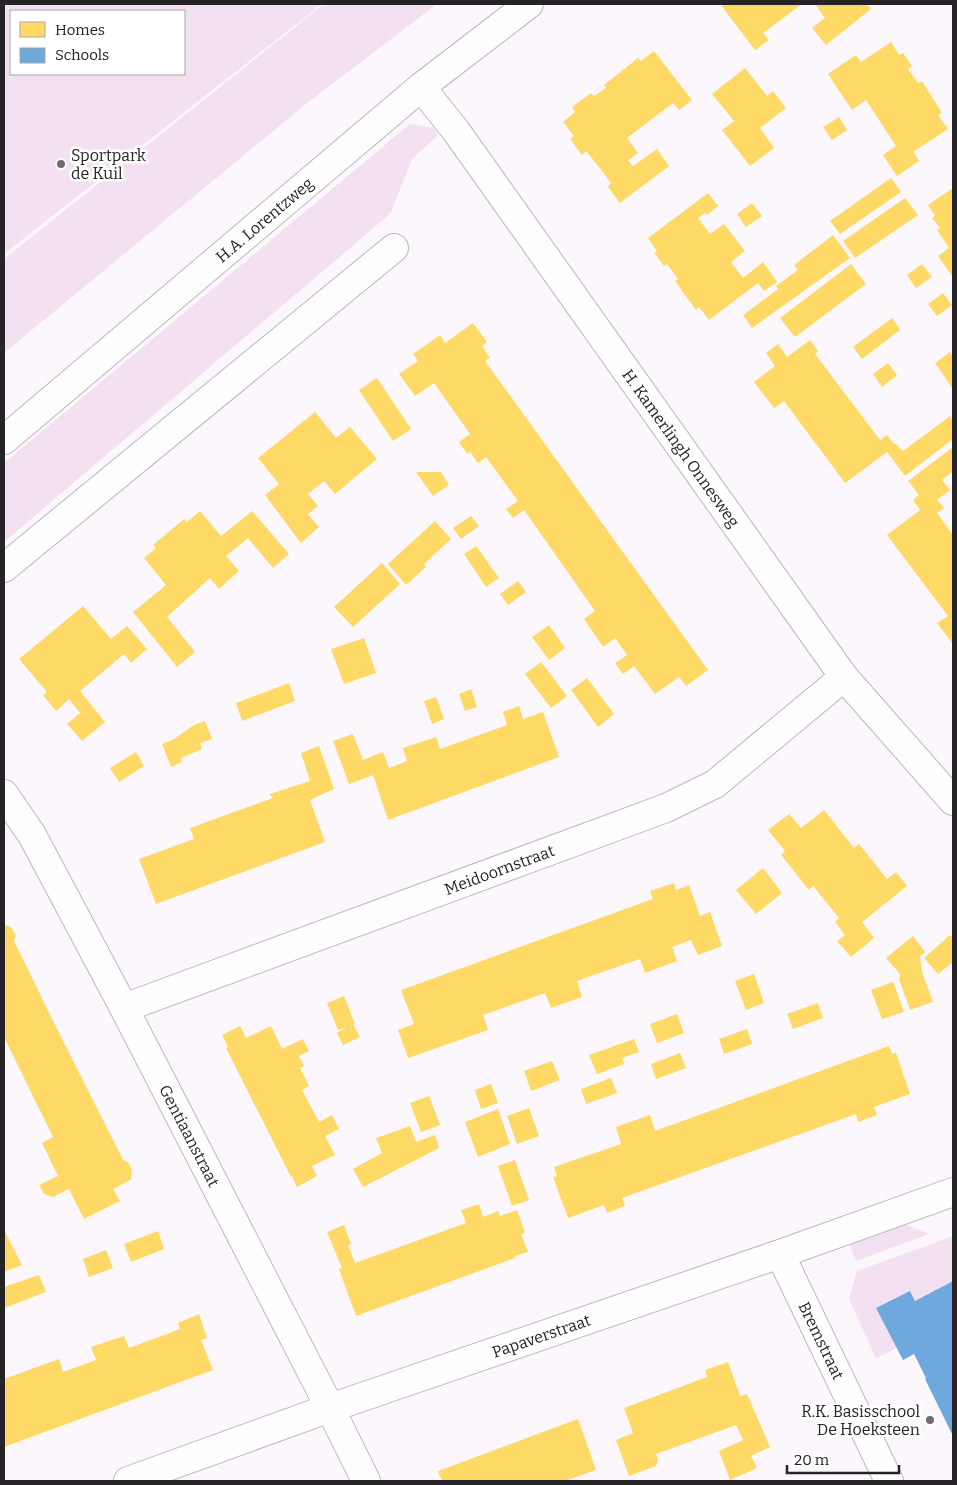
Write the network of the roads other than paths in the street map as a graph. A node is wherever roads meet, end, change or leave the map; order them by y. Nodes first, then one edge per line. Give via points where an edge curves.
1 (529, 4) edge
2 (421, 87) junction
3 (394, 248) dead end
4 (4, 440) edge
5 (4, 568) edge
6 (844, 677) junction
7 (4, 794) edge
8 (953, 801) edge
9 (124, 1008) junction
10 (953, 1192) edge
11 (780, 1254) junction
12 (330, 1408) junction
13 (128, 1481) edge
14 (366, 1481) edge
15 (890, 1481) edge

1 - 2 street, H.A. Lorentzweg
2 - 4 street, H.A. Lorentzweg
2 - 6 street, H. Kamerlingh Onnesweg via 456,131
3 - 5 street
6 - 8 street, H. Kamerlingh Onnesweg
6 - 9 street, Meidoornstraat via 715,784 666,808
7 - 9 street, Gentiaanstraat via 32,835
9 - 12 street, Gentiaanstraat
10 - 11 street, Papaverstraat
11 - 12 street, Papaverstraat
11 - 15 street, Bremstraat
12 - 13 street, Papaverstraat
12 - 14 street, Gentiaanstraat

